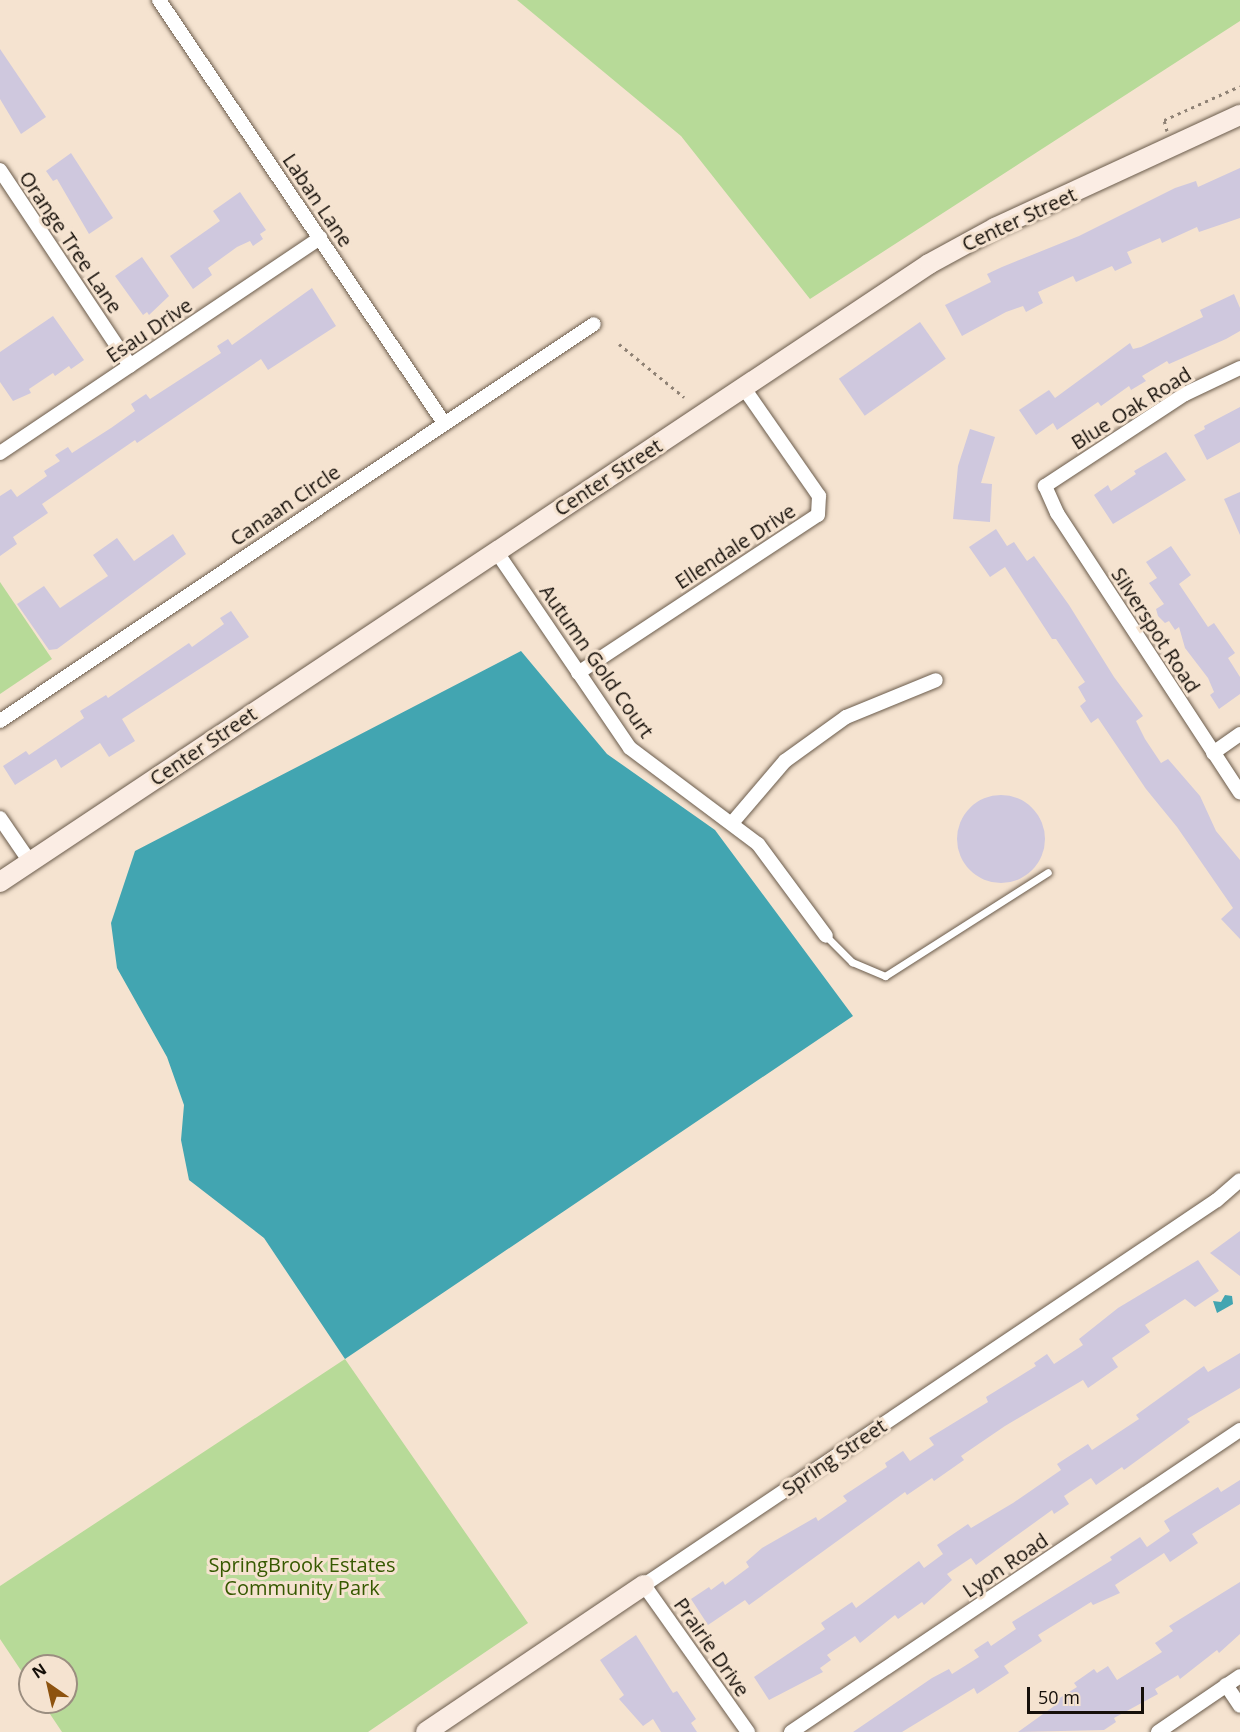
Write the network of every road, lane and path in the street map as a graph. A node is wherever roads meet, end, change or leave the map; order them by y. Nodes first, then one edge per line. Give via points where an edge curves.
1 (159, 0) edge
2 (1240, 86) edge
3 (1240, 115) edge
4 (1167, 132) dead end
5 (0, 170) edge
6 (320, 238) junction
7 (594, 324) dead end
8 (619, 344) dead end
9 (130, 366) junction
10 (1240, 368) edge
11 (744, 388) junction
12 (684, 397) dead end
13 (444, 423) junction
14 (0, 453) edge
15 (1045, 486) joint
16 (496, 551) junction
17 (578, 673) junction
18 (936, 680) dead end
19 (0, 721) edge
20 (1240, 734) edge
21 (1213, 753) junction
22 (1240, 793) edge
23 (0, 818) edge
24 (732, 823) junction
25 (30, 862) junction
26 (1048, 872) dead end
27 (0, 882) edge
28 (826, 936) joint
29 (1240, 1180) edge
30 (1240, 1430) edge
31 (644, 1585) junction
32 (1240, 1676) edge
33 (1226, 1685) junction
34 (1240, 1706) edge
35 (426, 1732) edge
36 (748, 1732) edge
37 (791, 1732) edge
38 (1158, 1732) edge

1 - 6 street, Laban Lane
2 - 4 path via 1164,120
3 - 11 street, Center Street via 961,245
5 - 9 street, Orange Tree Lane
6 - 9 street, Esau Drive
6 - 13 street, Laban Lane
7 - 13 street, Canaan Circle
8 - 12 path
9 - 14 street, Esau Drive
10 - 15 street, Blue Oak Road via 1185,394
11 - 16 street, Center Street
11 - 17 street, Ellendale Drive via 819,496 818,515
13 - 19 street, Canaan Circle
15 - 21 street, Silverspot Road via 1057,513
16 - 17 street, Autumn Gold Court
16 - 25 street, Center Street
17 - 24 street, Autumn Gold Court via 630,748
18 - 24 street via 846,717 785,762
20 - 21 street
21 - 22 street, Silverspot Road
23 - 25 street
24 - 28 street, Autumn Gold Court via 758,844
25 - 27 street, Center Street
26 - 28 lane via 885,976 852,962
29 - 31 street, Spring Street via 1217,1200
30 - 37 street, Lyon Road
31 - 35 street, Spring Street
31 - 36 street, Prairie Drive
32 - 33 street
33 - 34 street
33 - 38 street

